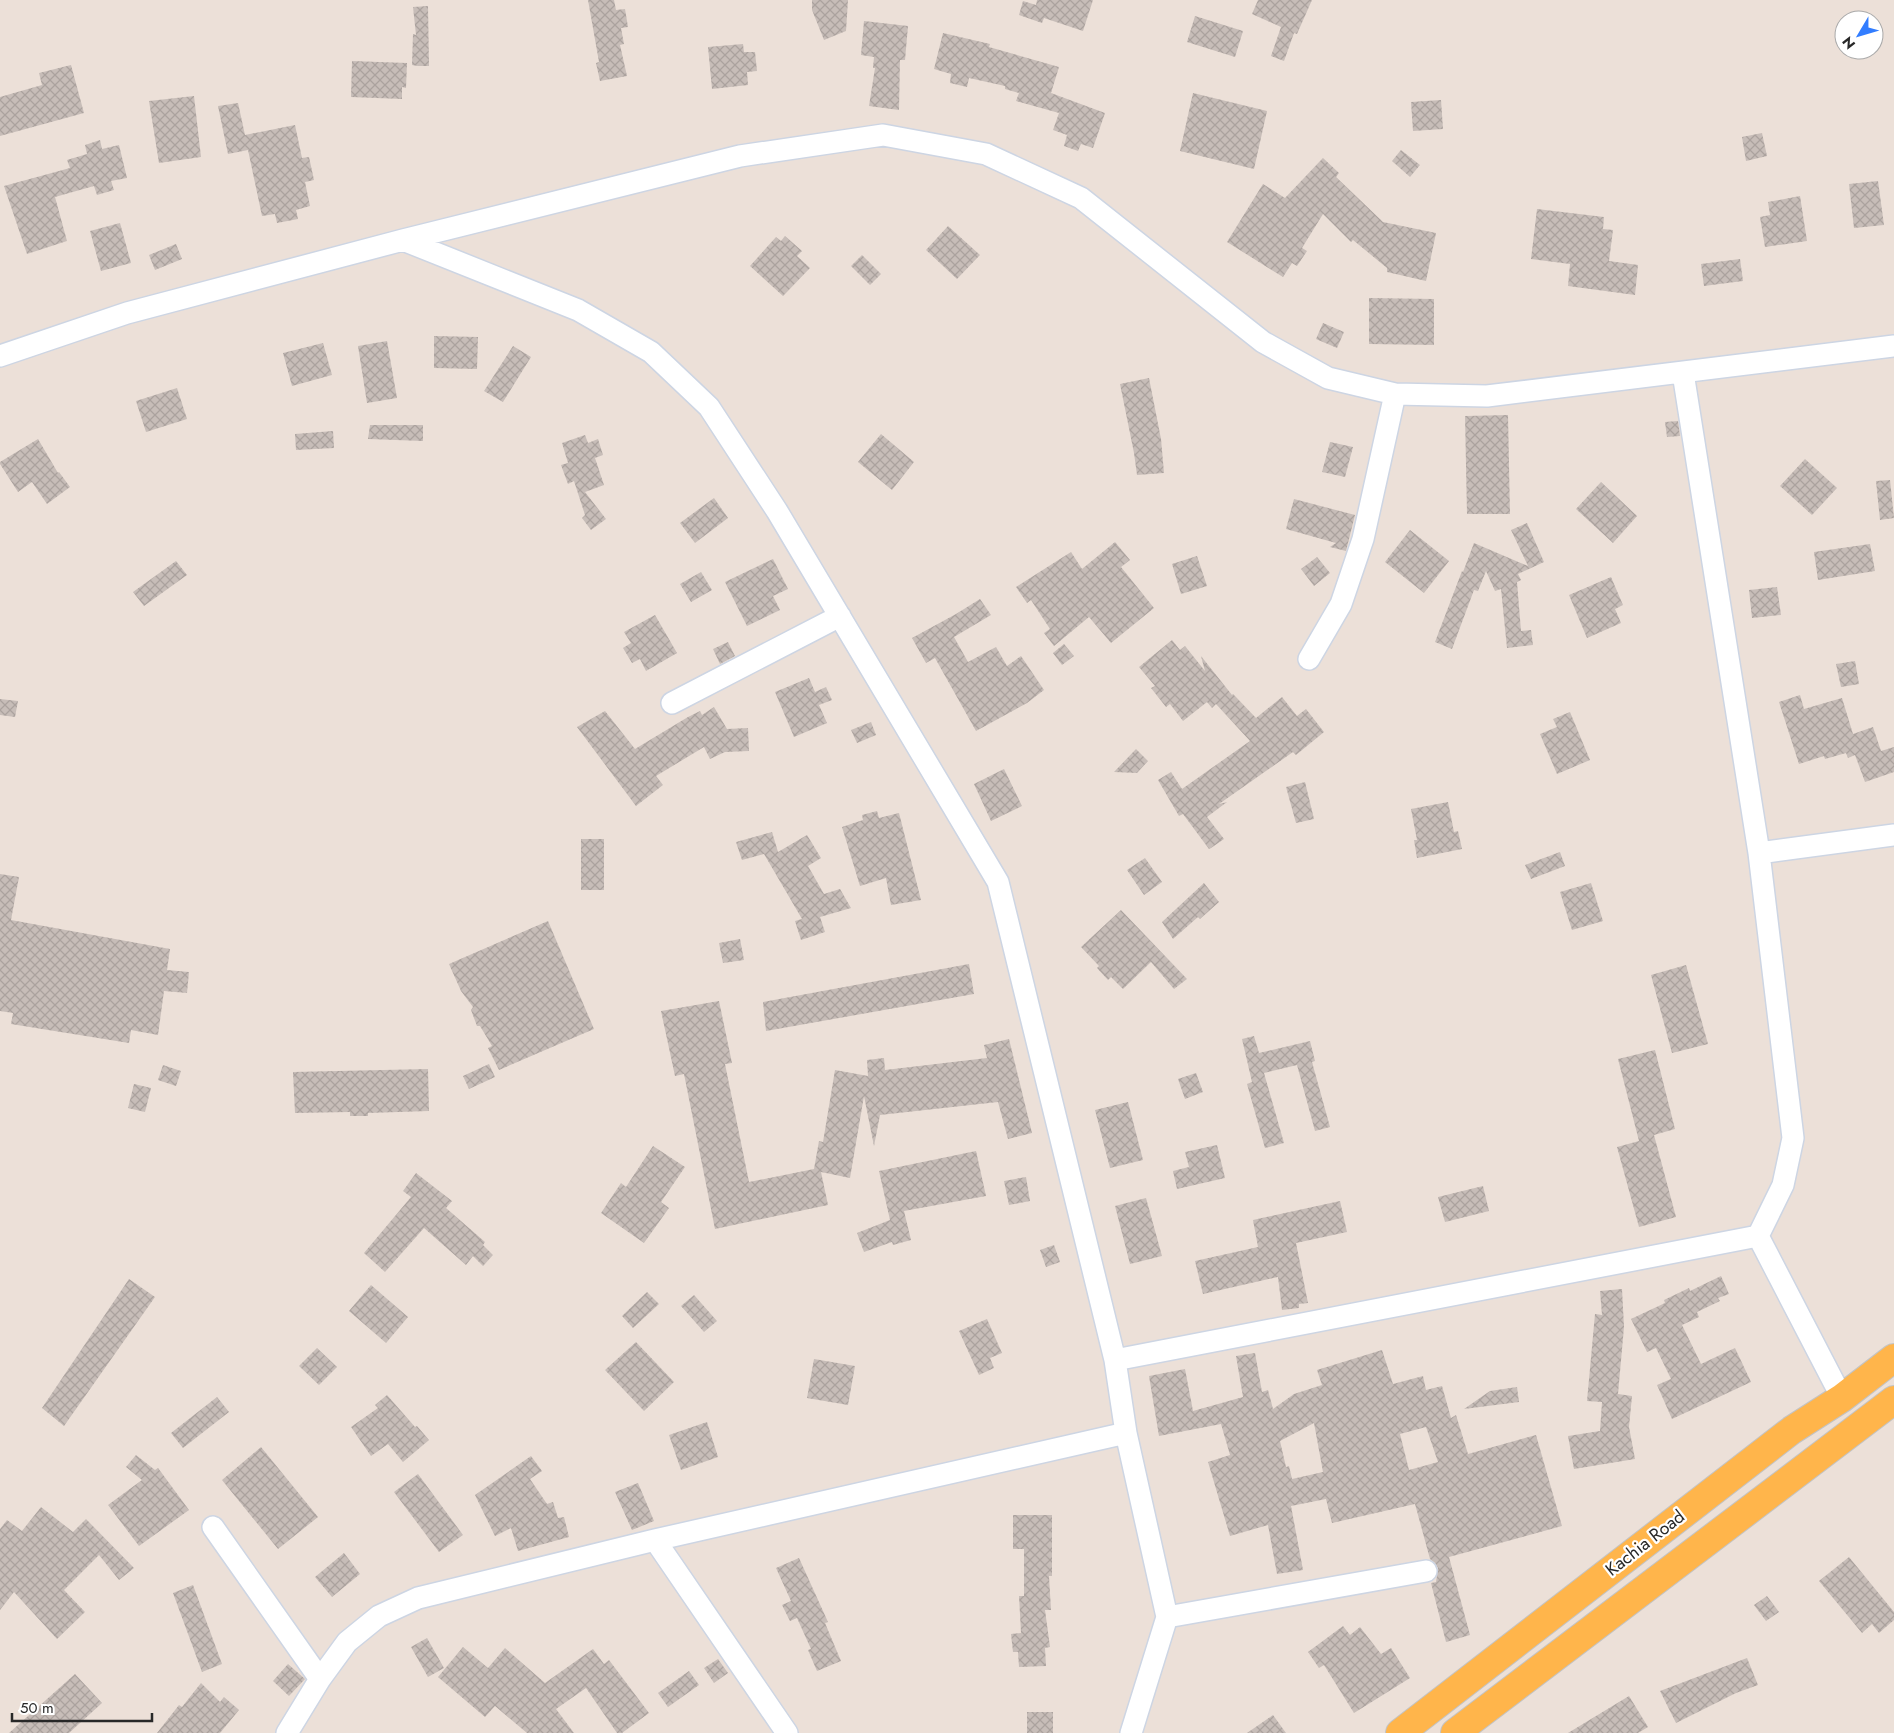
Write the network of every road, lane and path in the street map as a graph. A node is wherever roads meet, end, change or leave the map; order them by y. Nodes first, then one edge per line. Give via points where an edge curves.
1 (404, 240) junction
2 (1894, 346) edge
3 (0, 356) edge
4 (1682, 373) junction
5 (1395, 394) junction
6 (840, 616) junction
7 (1309, 659) dead end
8 (672, 703) dead end
9 (1894, 835) edge
10 (1759, 853) junction
11 (1758, 1236) junction
12 (1894, 1358) edge
13 (1115, 1360) junction
14 (1842, 1398) junction
15 (1894, 1400) edge
16 (1126, 1433) junction
17 (213, 1527) dead end
18 (655, 1540) junction
19 (1426, 1571) dead end
20 (1167, 1618) junction
21 (320, 1679) junction
22 (287, 1733) edge
23 (787, 1733) edge
24 (1131, 1733) edge
25 (1400, 1733) edge
26 (1455, 1733) edge

1 - 3 street via 127,313
1 - 5 street via 740,156 884,135 986,154 1082,198 1263,342 1328,378
1 - 6 street via 578,310 651,352 709,407 777,510
2 - 4 street
4 - 5 street via 1487,396
4 - 10 street
5 - 7 street via 1363,539 1341,604
6 - 8 street
6 - 13 street via 998,882
9 - 10 street
10 - 11 street via 1793,1138 1783,1185
11 - 13 street
11 - 14 street
12 - 14 main road, Kachia Road
13 - 16 street
14 - 25 main road, Kachia Road via 1792,1430
15 - 26 main road, Kachia Road
16 - 18 street
16 - 20 street
17 - 21 street
18 - 21 street via 418,1598 372,1621 347,1642
18 - 23 street
19 - 20 street
20 - 24 street
21 - 22 street

